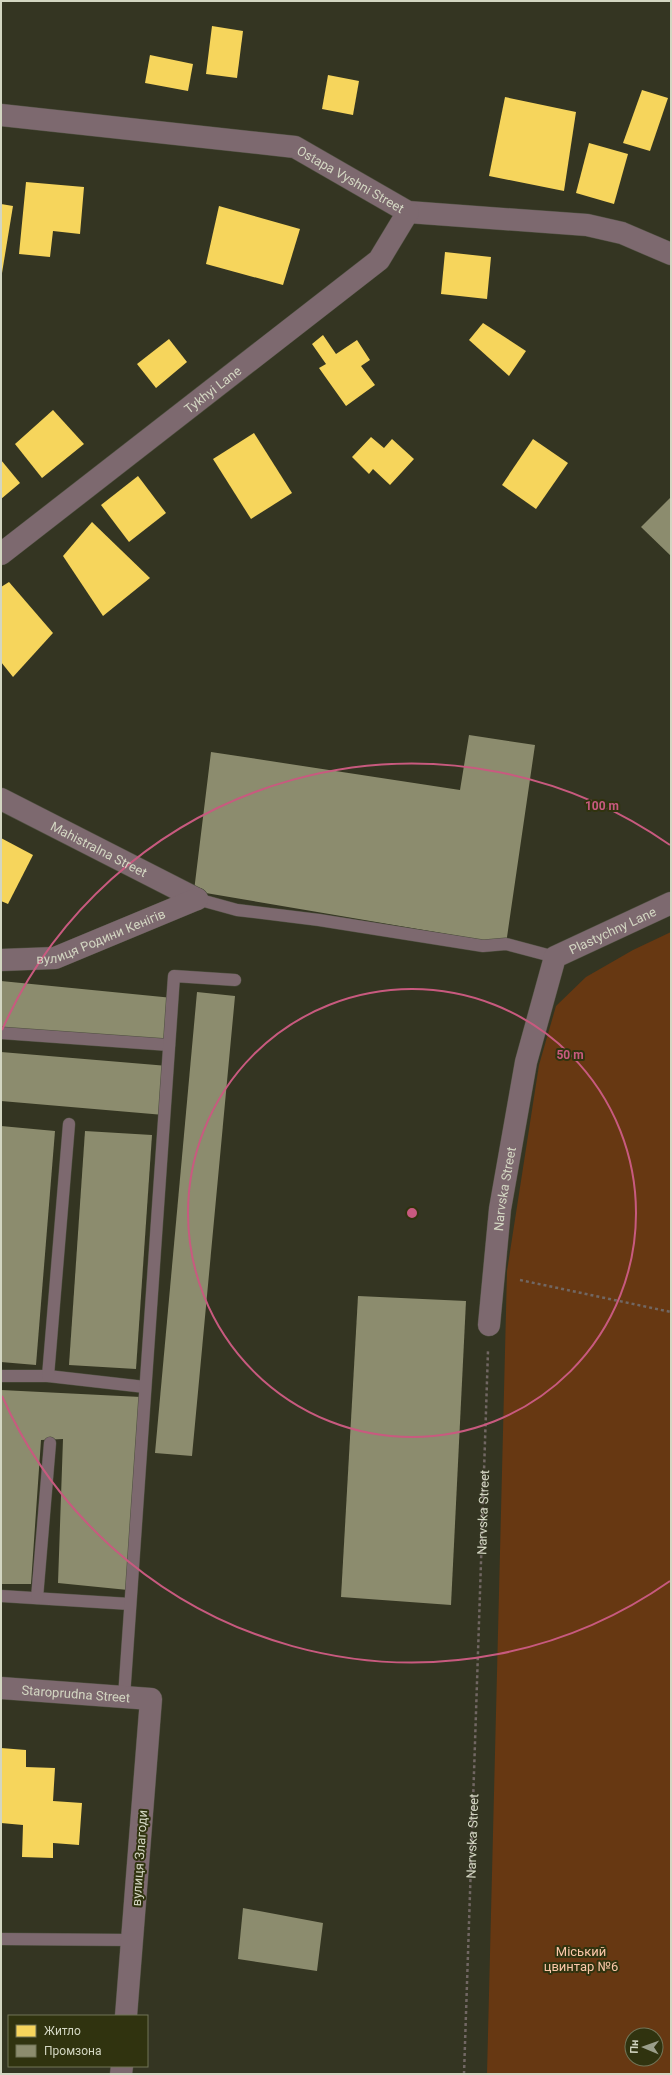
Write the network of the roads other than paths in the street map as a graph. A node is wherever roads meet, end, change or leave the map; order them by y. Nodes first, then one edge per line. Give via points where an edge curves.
1 (1, 115) edge
2 (408, 212) junction
3 (671, 254) edge
4 (1, 554) edge
5 (1, 799) edge
6 (197, 899) junction
7 (671, 903) edge
8 (554, 957) junction
9 (1, 960) edge
10 (235, 980) dead end
11 (1, 1033) edge
12 (169, 1045) junction
13 (69, 1124) dead end
14 (489, 1325) road end
15 (1, 1376) edge
16 (48, 1376) junction
17 (146, 1387) junction
18 (50, 1443) dead end
19 (1, 1596) edge
20 (37, 1598) junction
21 (130, 1604) junction
22 (1, 1688) edge
23 (124, 1697) junction
24 (151, 1699) joint
25 (1, 1939) edge
26 (132, 1940) junction
27 (126, 2015) edge

1 - 2 street, Ostapa Vyshni Street via 295,147
2 - 3 street, Ostapa Vyshni Street via 587,225 622,233
2 - 4 street, Tykhyi Lane via 379,260
5 - 6 street, Mahistralna Street
6 - 8 lane via 237,910 483,946 506,944
6 - 9 street, вулиця Родини Кенігів via 55,958
7 - 8 street, Plastychny Lane
8 - 14 street, Narvska Street via 526,1062 500,1209
10 - 12 lane via 174,976
11 - 12 lane
12 - 17 lane
13 - 16 lane
15 - 16 lane
16 - 17 lane
17 - 21 lane
18 - 20 lane
19 - 20 lane
20 - 21 lane
21 - 23 lane
22 - 23 street, Staroprudna Street
23 - 24 street, Staroprudna Street
24 - 26 street, вулиця Злагоди
25 - 26 lane
26 - 27 street, вулиця Злагоди

